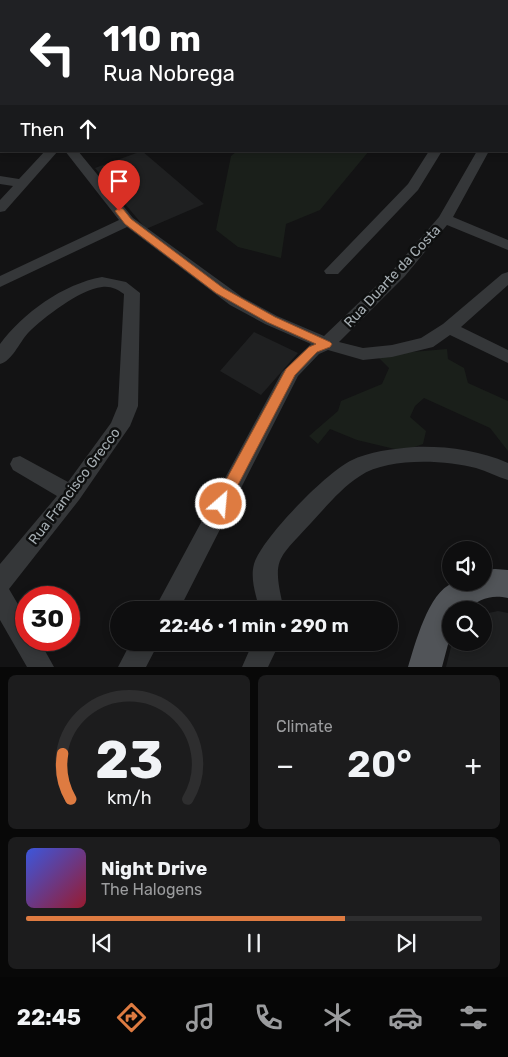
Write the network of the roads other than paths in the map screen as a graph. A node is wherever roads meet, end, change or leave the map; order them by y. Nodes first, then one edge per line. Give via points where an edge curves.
1 (51, 152) edge
2 (71, 152) edge
3 (435, 152) edge
4 (482, 152) edge
5 (0, 180) edge
6 (22, 183) junction
7 (0, 208) edge
8 (445, 219) junction
9 (128, 222) junction
10 (508, 245) edge
11 (332, 271) dead end
12 (508, 277) edge
13 (0, 282) edge
14 (449, 328) junction
15 (326, 344) junction
16 (508, 357) edge
17 (0, 358) edge
18 (20, 464) dead end
19 (508, 472) edge
20 (70, 494) junction
21 (0, 582) edge
22 (508, 584) edge
23 (0, 597) edge
24 (171, 601) edge
25 (270, 601) edge
26 (140, 651) edge
27 (263, 651) edge
28 (41, 667) edge
29 (130, 667) edge
30 (255, 667) edge
31 (425, 667) edge

1 - 6 street
2 - 9 street
3 - 11 street via 414,186
4 - 8 street, Rua Duarte da Costa
5 - 6 street
6 - 7 street
8 - 10 street
8 - 15 street, Rua Duarte da Costa via 399,273
9 - 13 street
9 - 15 street via 236,301
12 - 14 street
14 - 15 street via 427,343 363,354
14 - 16 street
15 - 24 street, Rua Duarte da Costa via 313,350 291,372
17 - 20 street, Rua Francisco Grecco via 22,330 41,313 87,286 98,282 111,283 126,287 132,293 128,406 120,426
18 - 20 street
19 - 25 street via 494,464 468,458 412,453 380,458 358,466 321,496 272,551 266,566
20 - 21 street, Rua Francisco Grecco
22 - 31 main road via 481,584 462,592 448,605 437,625
23 - 28 street
26 - 29 street
27 - 30 street

